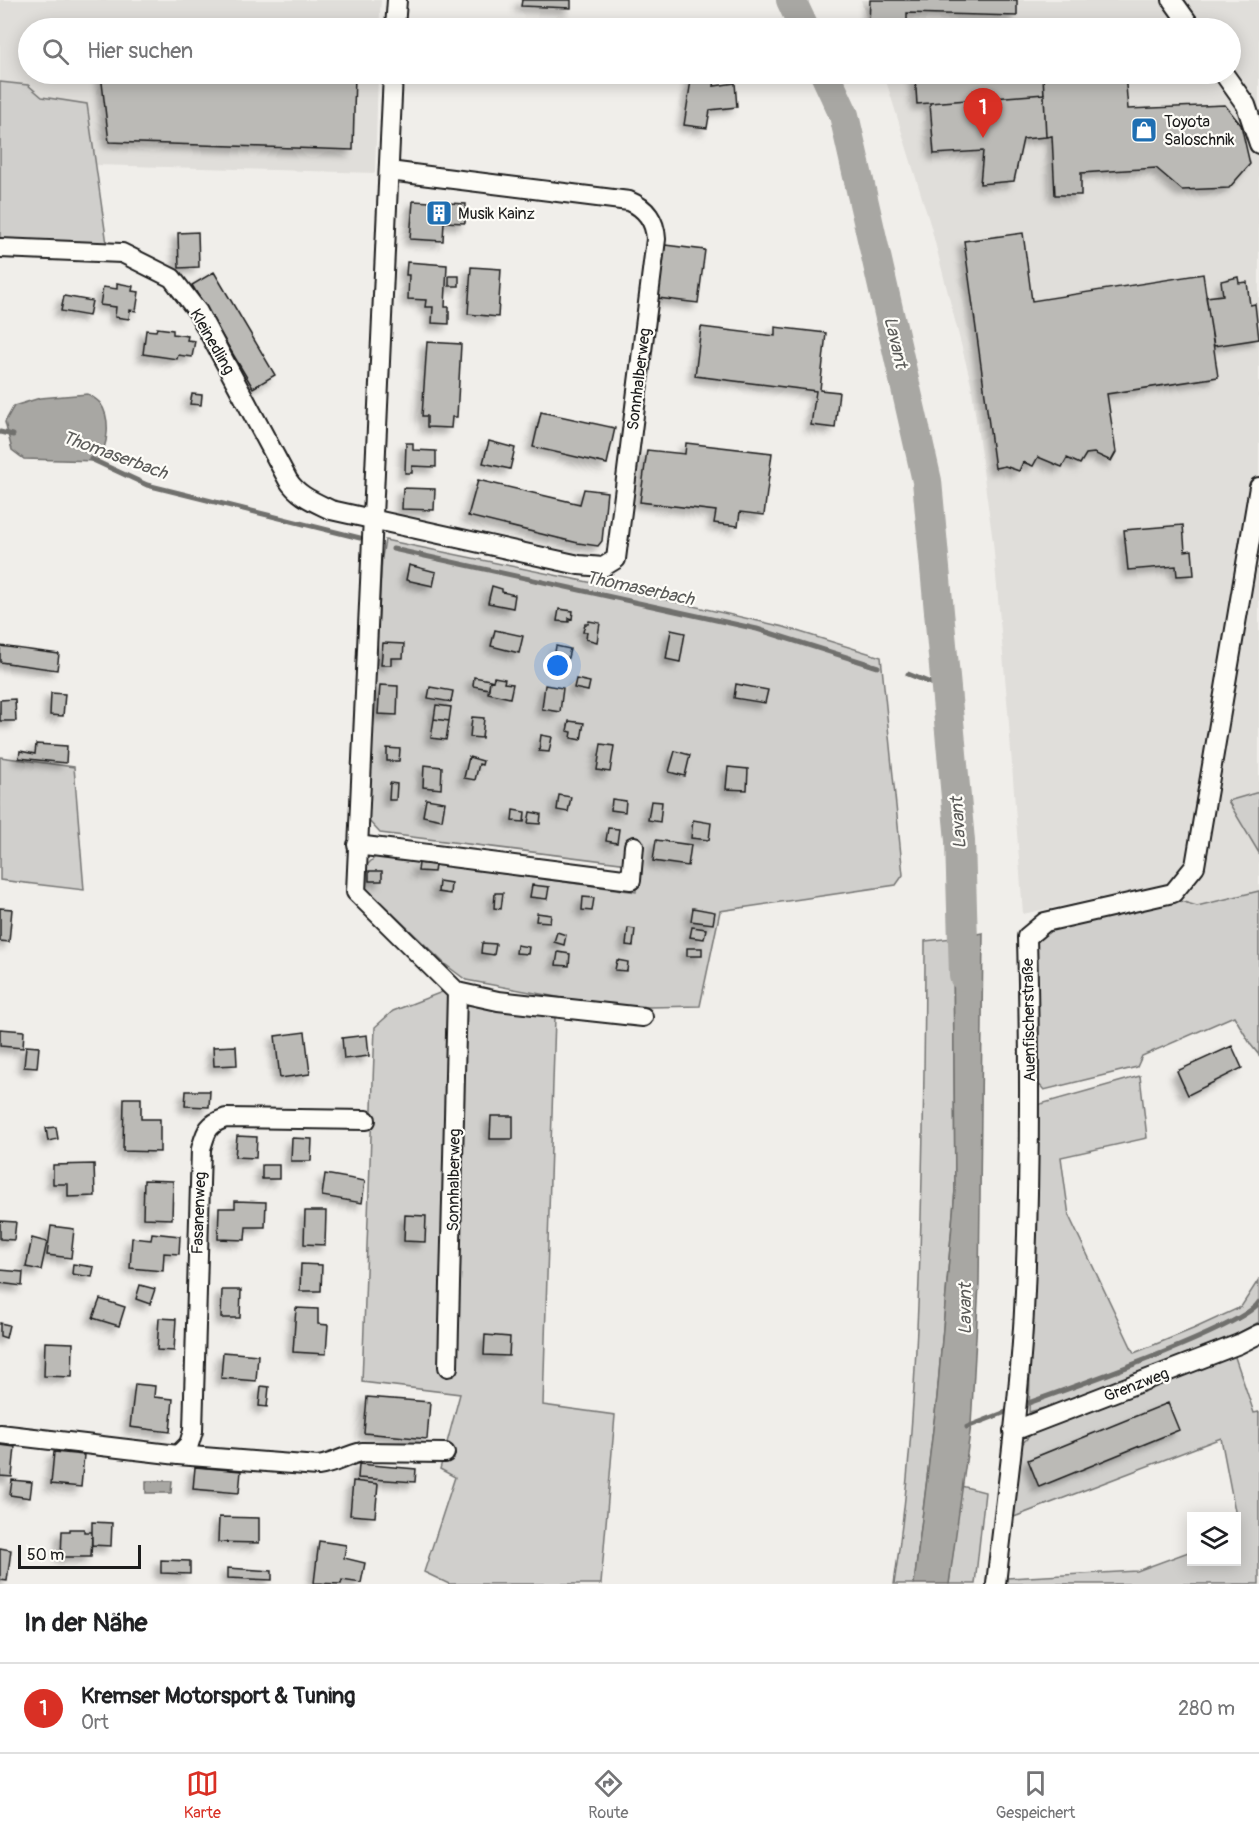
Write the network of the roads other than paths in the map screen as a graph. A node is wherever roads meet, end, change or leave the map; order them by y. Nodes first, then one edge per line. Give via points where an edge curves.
1 (397, 0) edge
2 (1172, 0) edge
3 (396, 18) edge
4 (1185, 18) edge
5 (393, 84) edge
6 (1233, 84) edge
7 (1253, 105) edge
8 (1259, 144) edge
9 (389, 171) junction
10 (0, 248) edge
11 (1259, 487) edge
12 (372, 519) junction
13 (1252, 576) edge
14 (357, 845) junction
15 (634, 846) dead end
16 (457, 992) junction
17 (643, 1017) dead end
18 (366, 1120) dead end
19 (1259, 1334) edge
20 (448, 1367) dead end
21 (1014, 1426) junction
22 (0, 1434) edge
23 (445, 1453) dead end
24 (178, 1455) junction
25 (996, 1584) edge

1 - 3 street
2 - 4 street
5 - 9 street
6 - 7 street
7 - 8 street
9 - 12 street
9 - 12 street, Sonnhalberweg via 629,201 646,212 655,226 656,239 616,559 603,567 579,565
10 - 12 street, Kleinedling via 122,253 172,278 198,312 294,490 332,510
11 - 13 street, Auenfischerstraße
12 - 14 street
13 - 21 street, Auenfischerstraße via 1195,866 1173,893 1045,922 1027,937 1026,1268
14 - 15 street via 630,880
14 - 16 street via 356,892
16 - 17 street via 498,1001
16 - 20 street, Sonnhalberweg
18 - 24 street, Fasanenweg via 226,1118 214,1122 207,1131 201,1149 193,1431 189,1444
19 - 21 street, Grenzweg
21 - 25 street, Auenfischerstraße
22 - 24 street
23 - 24 street via 362,1452 318,1466

